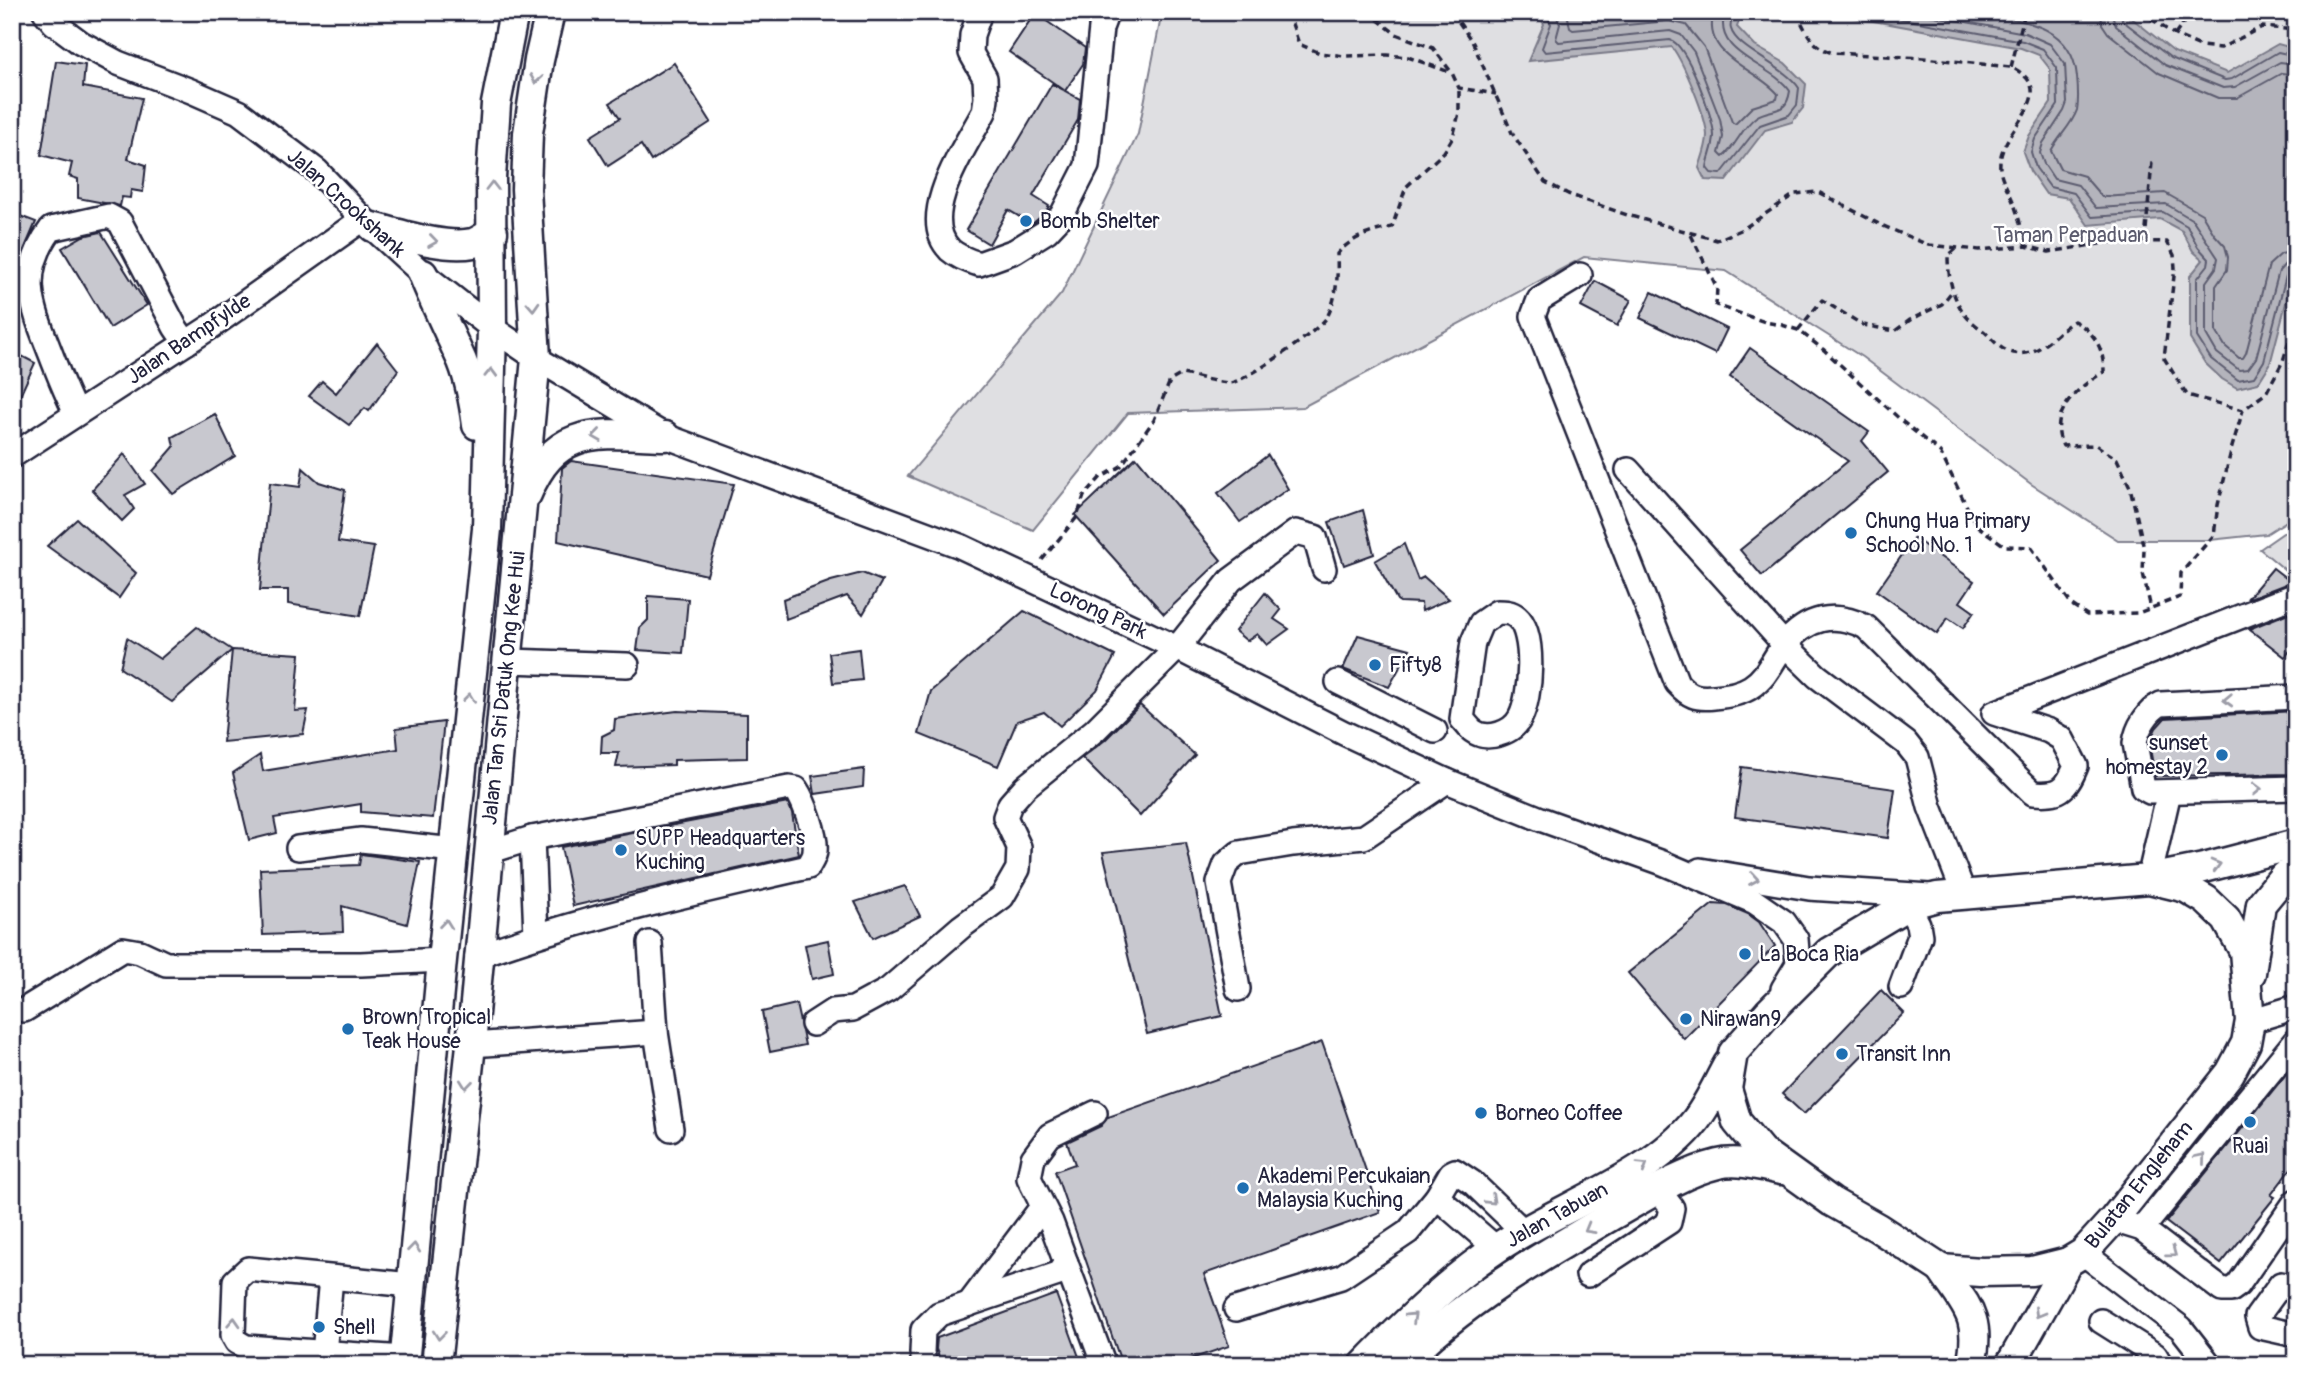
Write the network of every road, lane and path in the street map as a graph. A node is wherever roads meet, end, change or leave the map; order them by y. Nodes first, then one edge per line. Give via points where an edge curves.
1 (45, 12) edge
2 (514, 12) edge
3 (551, 12) edge
4 (980, 12) edge
5 (1107, 12) edge
6 (1288, 12) edge
7 (1368, 12) edge
8 (1452, 12) edge
9 (1796, 12) edge
10 (2025, 12) edge
11 (2141, 12) edge
12 (2191, 12) edge
13 (2296, 30) edge
14 (2175, 35) junction
15 (2011, 67) junction
16 (1452, 72) junction
17 (1459, 89) junction
18 (1496, 94) junction
19 (2152, 162) dead end
20 (368, 223) junction
21 (492, 232) junction
22 (1691, 235) junction
23 (2145, 241) junction
24 (2026, 246) junction
25 (1957, 248) junction
26 (424, 274) junction
27 (1580, 275) dead end
28 (1953, 290) junction
29 (2296, 318) edge
30 (492, 328) junction
31 (1798, 330) junction
32 (186, 343) junction
33 (536, 358) junction
34 (2243, 410) junction
35 (76, 413) junction
36 (665, 436) junction
37 (16, 448) edge
38 (1628, 470) dead end
39 (521, 509) junction
40 (487, 529) junction
41 (1324, 569) dead end
42 (1026, 578) junction
43 (2296, 595) edge
44 (2151, 609) junction
45 (1784, 644) junction
46 (1177, 648) junction
47 (509, 661) junction
48 (627, 665) dead end
49 (1338, 682) dead end
50 (2296, 697) edge
51 (1462, 719) junction
52 (1435, 731) junction
53 (1438, 776) junction
54 (2296, 788) edge
55 (2169, 792) junction
56 (533, 838) junction
57 (2296, 844) edge
58 (298, 848) dead end
59 (454, 850) junction
60 (488, 852) junction
61 (1663, 863) junction
62 (2296, 870) edge
63 (2149, 879) junction
64 (1950, 895) junction
65 (1908, 905) junction
66 (536, 935) junction
67 (650, 943) dead end
68 (477, 956) junction
69 (442, 960) junction
70 (1901, 987) dead end
71 (1238, 989) dead end
72 (2295, 1003) edge
73 (2249, 1008) junction
74 (23, 1010) dead end
75 (1768, 1013) junction
76 (813, 1024) dead end
77 (656, 1032) junction
78 (2296, 1040) edge
79 (471, 1045) junction
80 (1733, 1053) junction
81 (1095, 1112) dead end
82 (671, 1129) dead end
83 (1787, 1172) junction
84 (1657, 1189) junction
85 (1437, 1197) junction
86 (2296, 1201) edge
87 (1042, 1207) junction
88 (2113, 1220) junction
89 (2142, 1230) junction
90 (1523, 1231) junction
91 (1497, 1249) junction
92 (2076, 1258) junction
93 (1066, 1263) junction
94 (1941, 1269) junction
95 (1588, 1275) dead end
96 (331, 1278) junction
97 (2281, 1284) dead end
98 (411, 1285) junction
99 (969, 1304) junction
100 (1236, 1310) dead end
101 (2101, 1321) dead end
102 (2296, 1335) edge
103 (324, 1353) junction
104 (404, 1362) edge
105 (436, 1365) edge
106 (925, 1365) edge
107 (1104, 1365) edge
108 (1364, 1365) edge
109 (1400, 1365) edge
110 (1971, 1365) edge
111 (2010, 1365) edge
112 (2161, 1365) edge
113 (2210, 1365) edge

1 - 20 street, Jalan Crookshank via 81,43 118,63 240,113 317,171
21 -> 2 main road, Jalan Tan Sri Datuk Ong Kee Hui via 496,104
3 -> 33 main road, Jalan Tan Sri Datuk Ong Kee Hui via 528,133 526,189
4 - 5 street via 971,53 985,78 984,113 942,194 937,224 952,252 979,264 1016,251 1047,231 1062,215 1087,166 1101,28
6 - 16 path via 1299,44 1320,53 1408,57
7 - 16 path via 1396,34 1433,48
8 - 18 path via 1473,43
9 - 15 path via 1813,43 1833,53
10 - 15 path
11 - 14 path
12 - 14 path
13 - 14 path via 2262,27 2221,48 2200,46
15 - 24 path via 2024,74 2033,87 2032,102 2002,150 2000,169
16 - 17 path
17 - 18 path
17 - 42 path via 1453,137 1444,152 1406,187 1392,228 1369,232 1347,243 1338,254 1335,294 1326,320 1278,359 1231,383 1182,374 1170,381 1154,420 1121,466 1100,478 1084,496 1077,517
18 - 22 path via 1511,133 1545,182
19 - 23 path
20 -> 21 main road via 412,237 455,243 474,243
20 - 26 street, Jalan Crookshank
20 - 32 street, Jalan Bampfylde
21 - 30 main road, Jalan Tan Sri Datuk Ong Kee Hui
22 - 25 path via 1717,240 1743,229 1794,194 1818,191 1928,245
22 - 31 path via 1717,288 1716,305
23 - 24 path via 2049,252
23 - 34 path via 2167,242 2174,256 2164,358 2187,395
24 - 25 path
25 - 28 path via 1948,256
26 - 30 street, Jalan Crookshank
26 - 40 main road via 473,396
27 - 45 street via 1539,300 1533,316 1677,682 1689,696 1702,699 1734,694 1765,674
28 - 31 path via 1941,304 1895,331 1863,325 1822,300
28 - 44 path via 1966,316 2003,350 2025,353 2074,321 2087,327 2098,343 2104,372 2064,407 2058,435 2063,446 2096,445 2117,459 2137,513
29 - 34 path via 2283,360 2266,393
30 - 33 street, Jalan Crookshank
40 -> 30 main road, Jalan Tan Sri Datuk Ong Kee Hui
31 - 44 path via 1940,452 1976,524 2005,546 2031,547 2072,606 2087,615 2113,616
32 - 35 street, Jalan Bampfylde
32 - 35 street via 120,222 108,216 51,229 35,254 30,287 33,309
33 - 36 street, Lorong Park
33 - 39 main road, Jalan Tan Sri Datuk Ong Kee Hui
34 - 44 path via 2214,535 2181,573 2179,597
35 - 37 street, Jalan Bampfylde
36 -> 39 main road via 601,434 574,440 551,452
36 - 42 street, Lorong Park via 960,546
38 - 45 street
39 - 47 main road, Jalan Tan Sri Datuk Ong Kee Hui
59 -> 40 main road, Jalan Tan Sri Datuk Ong Kee Hui
41 - 46 street via 1315,537 1296,532 1231,580
42 - 46 street, Lorong Park
43 - 45 street via 1994,713 2062,739 2076,766 2070,782 2053,794 2033,793 1866,627 1849,618 1829,618 1806,623
45 - 64 street via 1817,676 1906,743 1917,757
46 - 53 street, Lorong Park
46 - 76 street via 1095,730 1010,804 1005,817 1019,847 1018,869 1002,897 888,990 853,1009 833,1011
47 - 48 street
47 - 60 main road, Jalan Tan Sri Datuk Ong Kee Hui
49 - 52 street
50 -> 55 street via 2170,702 2152,708 2135,743 2143,788
51 - 51 street via 1473,642 1481,623 1497,612 1510,612 1520,619 1530,650 1520,719 1503,734 1482,735
51 - 52 street via 1447,721
52 - 53 street
53 - 61 street, Lorong Park
53 - 71 street via 1364,837 1239,853 1226,864 1219,883
55 -> 54 street
55 - 63 street
56 - 60 street
56 - 66 street
56 - 66 street via 789,788 802,796 815,841 808,866
63 -> 57 main road
58 - 59 street via 361,840
69 -> 59 main road, Jalan Tan Sri Datuk Ong Kee Hui
60 - 68 main road, Jalan Tan Sri Datuk Ong Kee Hui
61 -> 64 street via 1809,888
61 - 75 street via 1755,902 1784,922 1796,939 1798,964
62 - 73 main road via 2284,876 2262,904
63 - 64 main road, Bulatan Engleham
63 - 73 main road, Bulatan Engleham via 2186,888 2226,919 2244,951
64 - 65 main road, Bulatan Engleham
65 - 70 street via 1920,936
65 - 75 main road, Bulatan Engleham via 1829,952
66 - 68 street
67 - 77 street
68 - 79 main road, Jalan Tan Sri Datuk Ong Kee Hui
69 - 74 street via 166,964 122,950
98 -> 69 main road, Jalan Tan Sri Datuk Ong Kee Hui
72 - 73 street
73 - 88 main road, Bulatan Engleham via 2246,1043 2230,1073
75 - 80 main road, Bulatan Engleham
77 - 79 street
77 - 82 street
89 -> 78 street
79 -> 105 main road, Jalan Tan Sri Datuk Ong Kee Hui
80 - 83 main road, Bulatan Engleham via 1727,1089 1737,1122 1761,1151
90 -> 80 main road, Jalan Tabuan via 1644,1167 1672,1145 1696,1120
81 - 87 street via 1050,1135 1033,1158 1030,1178
83 - 84 main road, Jalan Tabuan via 1754,1164 1719,1164
83 - 94 main road, Bulatan Engleham
84 - 95 street via 1672,1208 1669,1222
84 -> 109 main road, Jalan Tabuan via 1462,1309
85 -> 90 street via 1455,1171
85 - 91 street
85 - 100 street via 1408,1232 1341,1277
89 -> 86 street via 2222,1290 2231,1290
87 - 93 street
87 - 99 street
88 - 89 street
88 - 92 main road, Bulatan Engleham
90 - 91 main road, Jalan Tabuan
108 -> 91 main road, Jalan Tabuan via 1417,1312
92 - 94 main road, Bulatan Engleham via 2032,1271
92 -> 111 main road
92 - 113 street via 2180,1328
93 - 99 street via 1058,1274
93 - 107 street
94 - 110 main road via 1973,1318 1976,1342
96 - 98 street
96 - 103 street
103 -> 96 street via 246,1347 237,1342 233,1335 235,1281 248,1269
97 - 102 street via 2257,1317 2260,1327
98 - 104 main road, Jalan Tan Sri Datuk Ong Kee Hui
99 - 106 street via 939,1314 923,1330
101 - 112 street via 2155,1355
103 - 104 street

